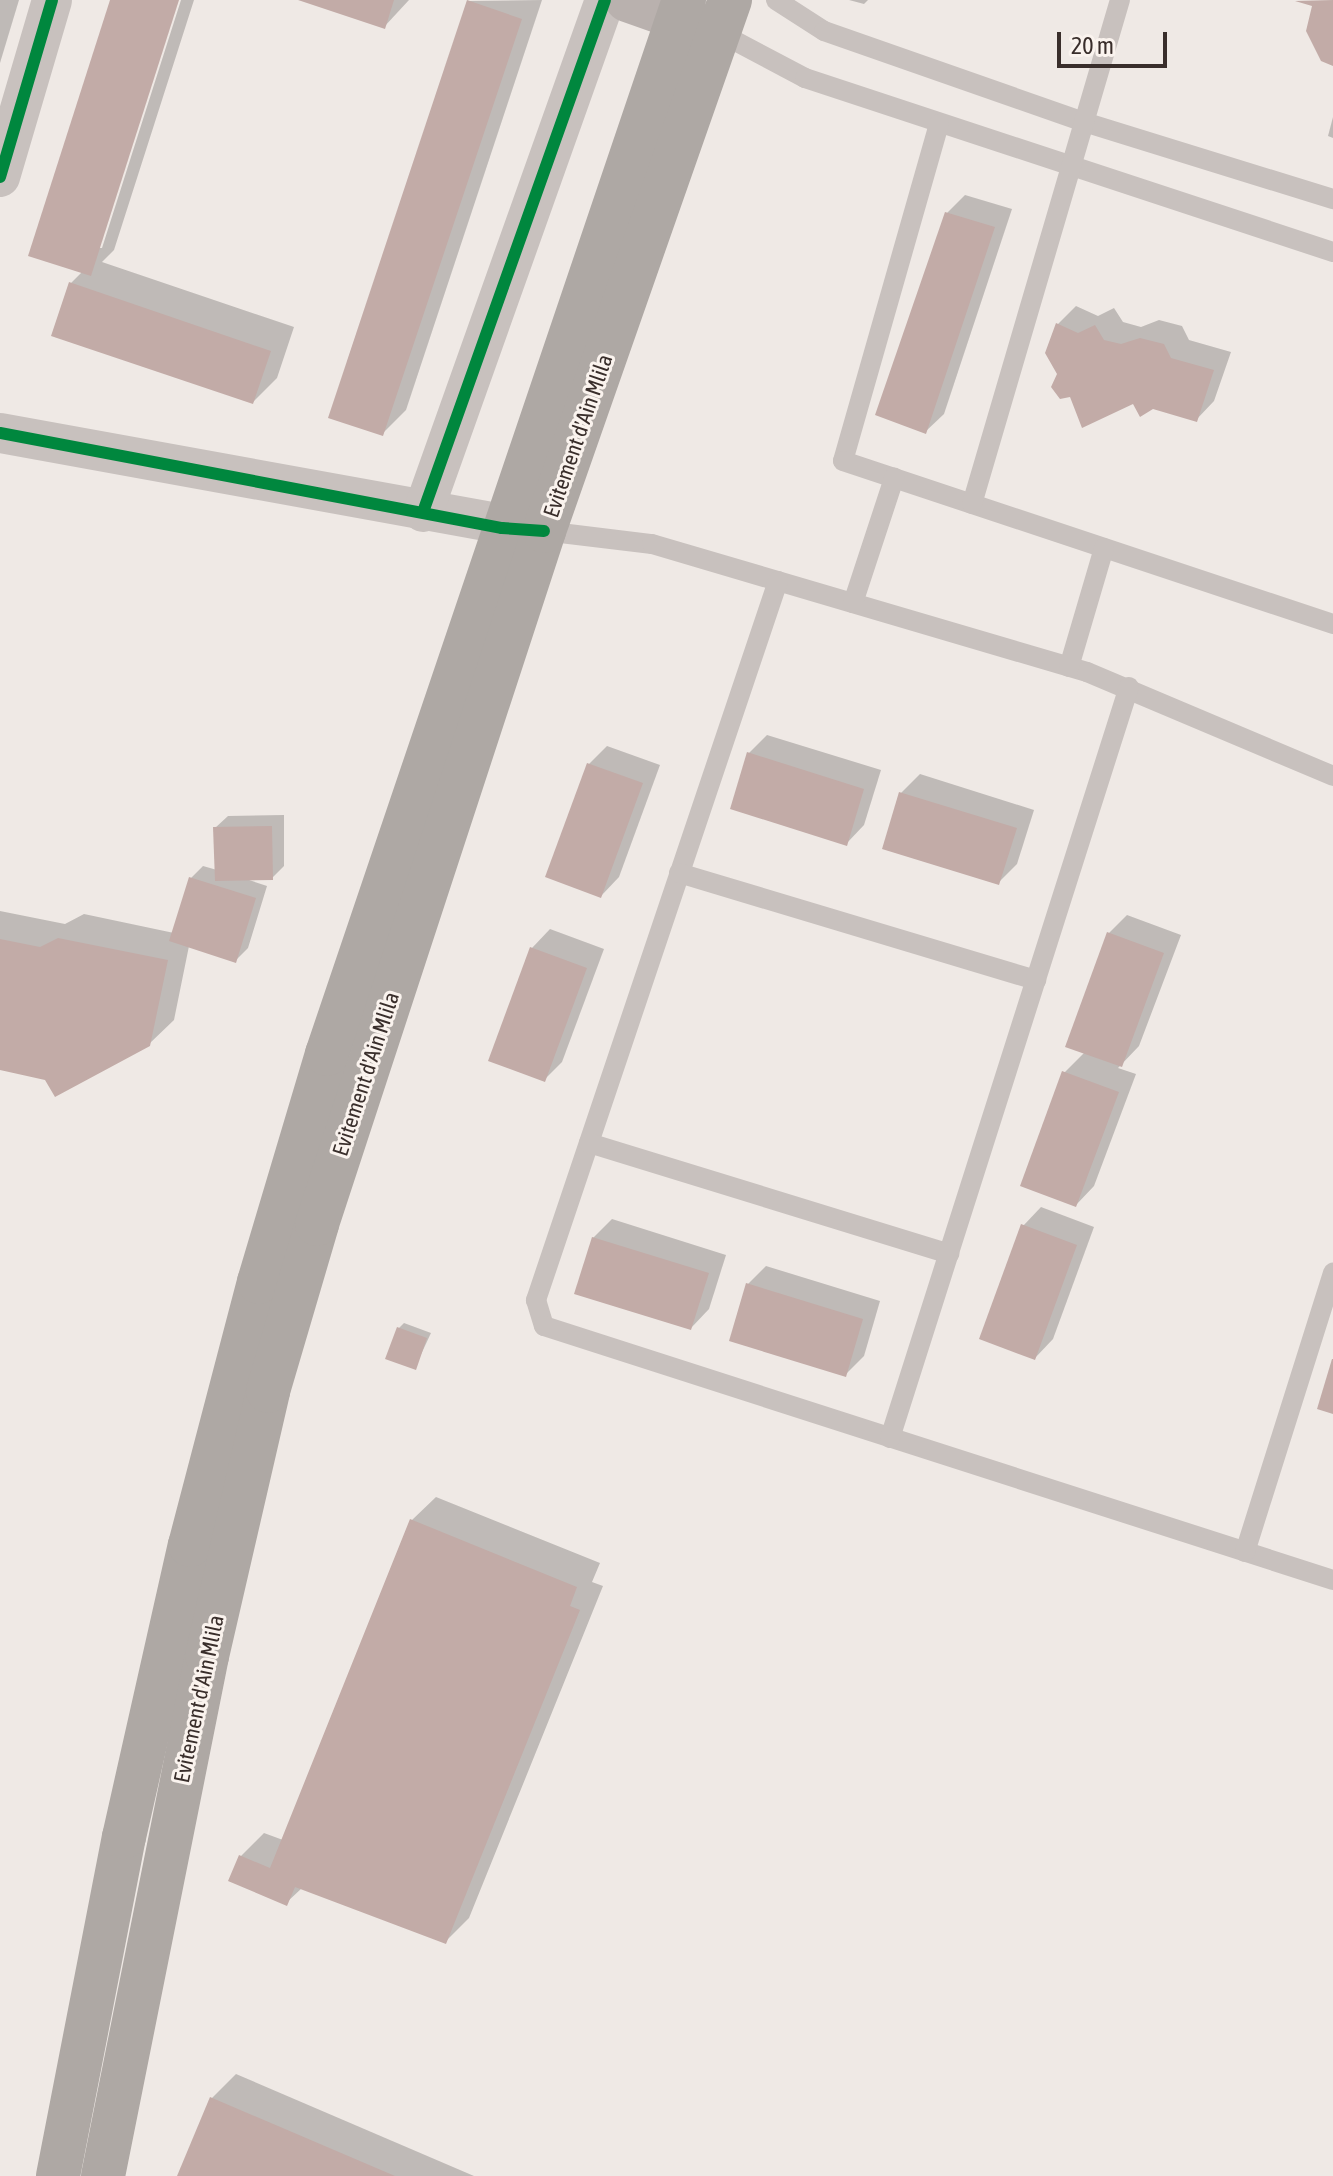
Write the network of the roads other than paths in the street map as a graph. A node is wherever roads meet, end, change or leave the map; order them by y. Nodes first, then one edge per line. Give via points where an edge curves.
1 (52, 0) edge
2 (605, 0) edge
3 (627, 0) edge
4 (776, 0) edge
5 (1120, 0) edge
6 (681, 9) edge
7 (725, 16) edge
8 (1084, 122) junction
9 (939, 124) junction
10 (1070, 168) junction
11 (0, 177) edge
12 (1333, 199) edge
13 (1333, 252) edge
14 (0, 433) edge
15 (894, 478) junction
16 (972, 504) junction
17 (423, 512) junction
18 (523, 529) junction
19 (1104, 548) junction
20 (778, 581) junction
21 (853, 603) junction
22 (1333, 624) edge
23 (1069, 667) junction
24 (1129, 687) junction
25 (1333, 776) edge
26 (679, 873) junction
27 (1036, 980) junction
28 (589, 1143) junction
29 (949, 1254) junction
30 (1333, 1273) edge
31 (890, 1438) junction
32 (1245, 1552) junction
33 (1333, 1580) edge
34 (58, 2176) edge
35 (103, 2176) edge

1 - 11 street
2 - 17 street
3 - 6 street
4 - 8 lane via 824,31
5 - 8 lane
6 - 7 street
6 - 18 highway, Evitement d'Ain Mlila
7 - 9 lane via 805,78
7 - 18 highway, Evitement d'Ain Mlila
8 - 10 lane
8 - 12 lane
9 - 10 lane
9 - 15 lane via 843,461
10 - 13 lane
10 - 16 lane
14 - 17 street
15 - 16 lane
15 - 21 lane
16 - 19 lane
17 - 18 street
18 - 20 lane via 652,544
18 - 34 highway, Evitement d'Ain Mlila via 327,1054 230,1383 124,1837
18 - 35 highway, Evitement d'Ain Mlila via 268,1391 204,1671
19 - 22 lane
19 - 23 lane
20 - 21 lane
20 - 26 lane
21 - 23 lane
23 - 24 lane
24 - 25 lane
24 - 27 lane
26 - 27 lane
26 - 28 lane
27 - 29 lane
28 - 29 lane
28 - 31 lane via 536,1300 544,1326
29 - 31 lane
30 - 32 lane
31 - 32 lane
32 - 33 lane

